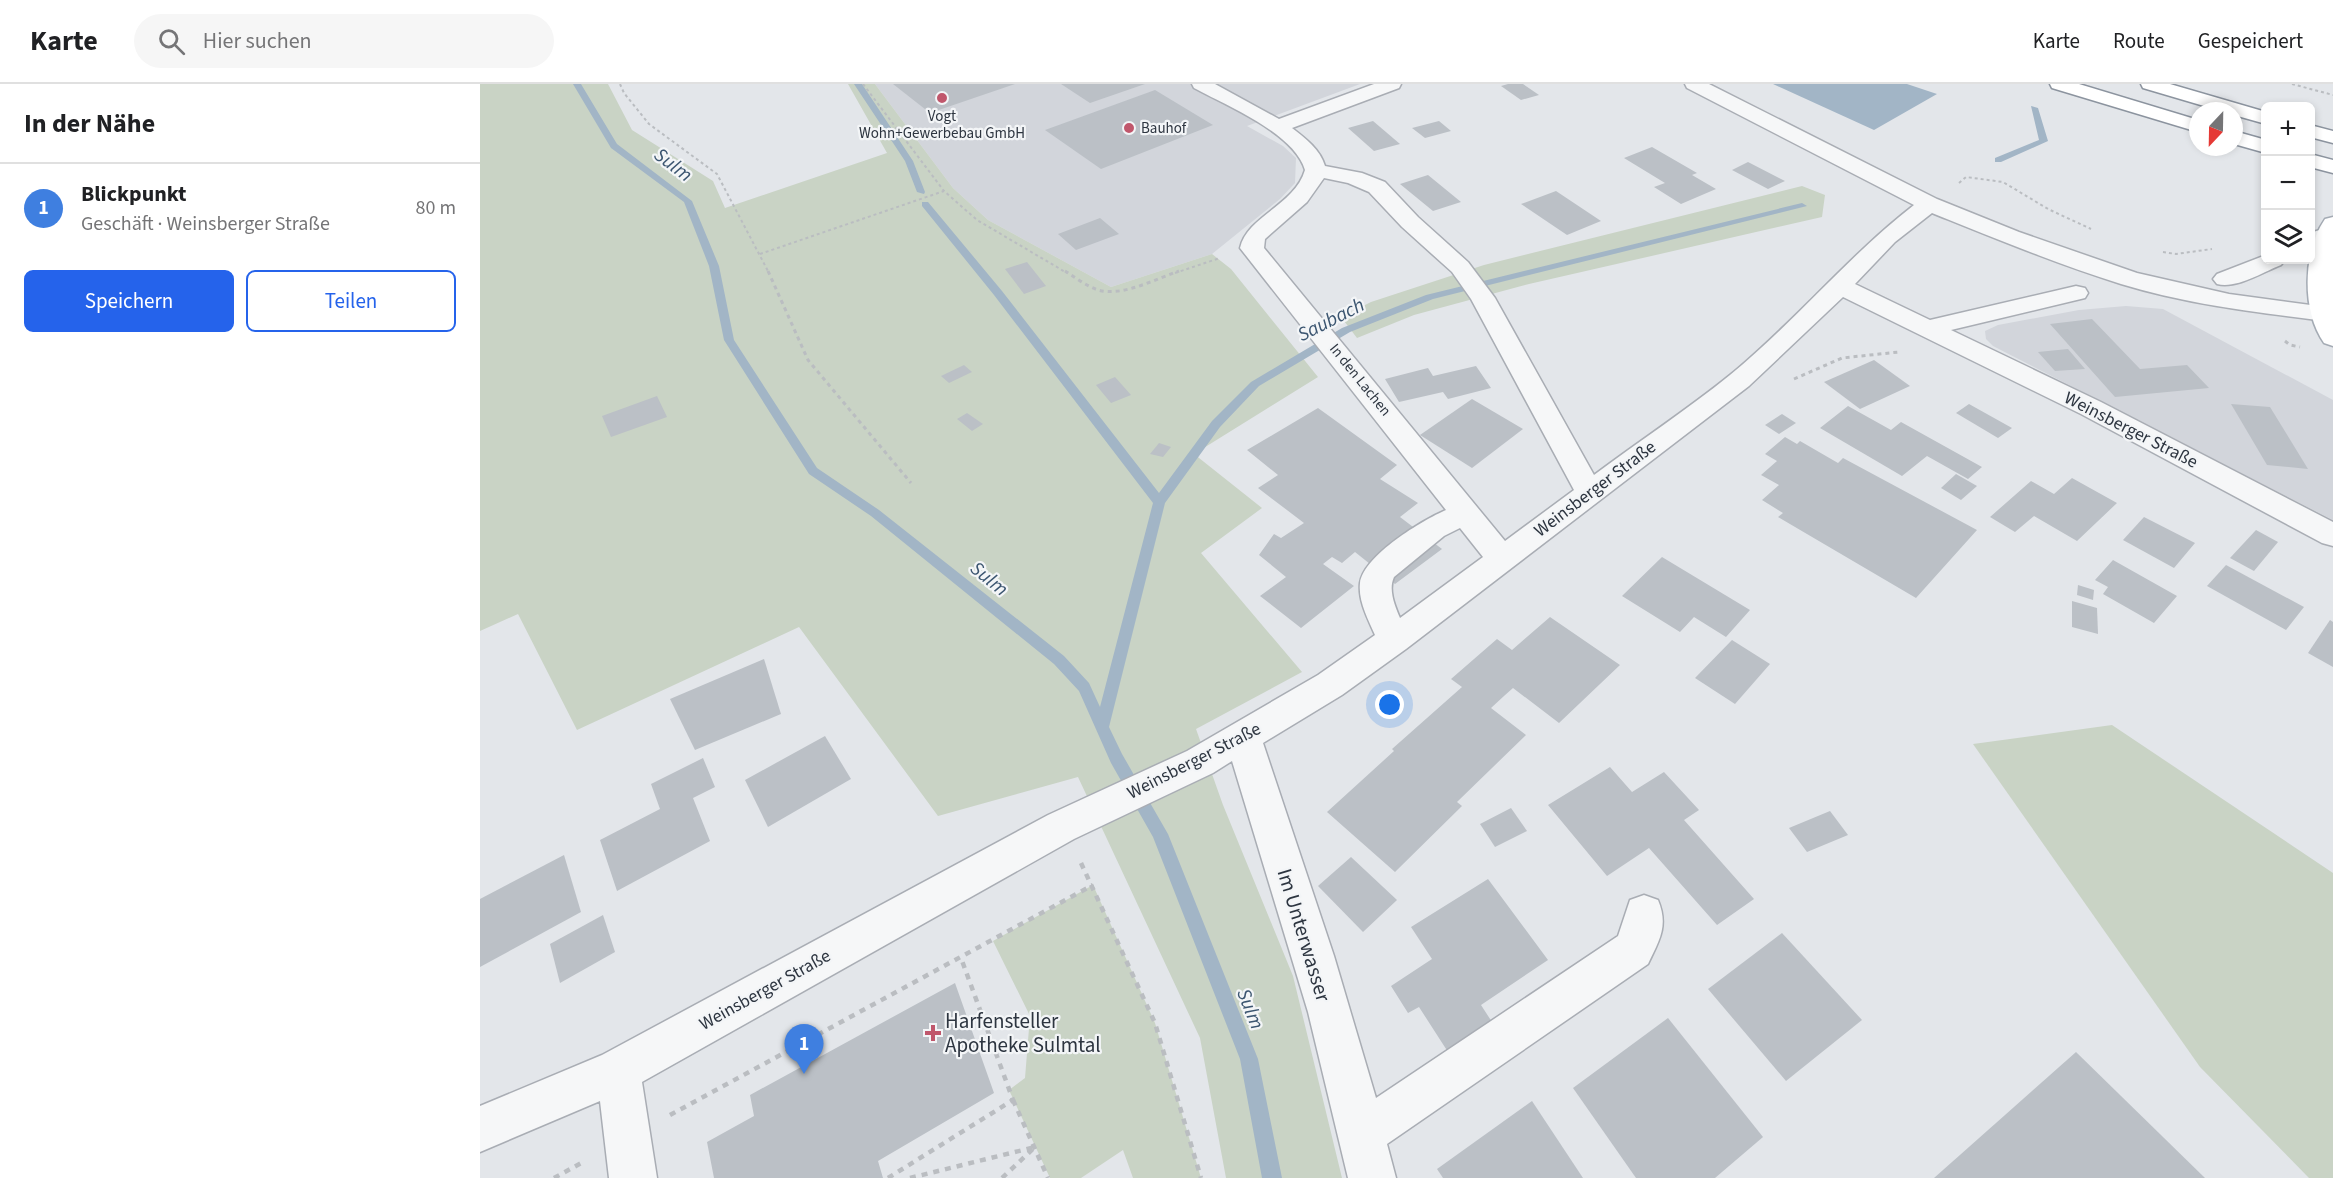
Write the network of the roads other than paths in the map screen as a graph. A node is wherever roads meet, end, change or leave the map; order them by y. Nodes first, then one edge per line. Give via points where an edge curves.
1 (1201, 84) edge
2 (1392, 84) edge
3 (1694, 84) edge
4 (2059, 84) edge
5 (2151, 84) edge
6 (2261, 116) edge
7 (2189, 123) edge
8 (1276, 127) junction
9 (2315, 132) edge
10 (2333, 137) edge
11 (2243, 140) edge
12 (2261, 146) edge
13 (2315, 162) edge
14 (2333, 167) edge
15 (1316, 170) junction
16 (1929, 204) junction
17 (2326, 234) edge
18 (2061, 253) junction
19 (2263, 264) edge
20 (2225, 279) junction
21 (1840, 286) junction
22 (2076, 293) dead end
23 (2328, 314) edge
24 (1928, 328) junction
25 (2333, 338) edge
26 (1590, 493) junction
27 (1466, 513) junction
28 (2333, 535) edge
29 (1502, 558) junction
30 (1394, 640) junction
31 (1243, 738) junction
32 (1644, 914) dead end
33 (618, 1071) junction
34 (480, 1129) edge
35 (1363, 1133) junction
36 (630, 1158) edge
37 (1372, 1178) edge

1 - 8 street
2 - 8 street
3 - 16 street
4 - 7 main road
5 - 6 main road
8 - 15 street via 1311,154
9 - 10 main road
11 - 12 main road
13 - 14 main road
15 - 26 street via 1377,187 1460,267 1483,298
15 - 27 street, In den Lachen via 1310,185 1254,237 1252,248
16 - 18 street
16 - 21 street, Weinsberger Straße via 1887,237
17 - 23 main road via 2319,276
18 - 20 street
18 - 23 street via 2130,279 2281,310
19 - 20 street
20 - 23 street via 2275,291
21 - 24 street, Weinsberger Straße
21 - 26 street, Weinsberger Straße via 1740,380
22 - 24 street
23 - 25 main road
24 - 28 street, Weinsberger Straße
26 - 29 street, Weinsberger Straße
27 - 29 street, In den Lachen
27 - 30 street via 1433,528 1383,569 1376,581 1377,602
29 - 30 street, Weinsberger Straße
30 - 31 street, Weinsberger Straße via 1330,686
31 - 33 street, Weinsberger Straße via 1061,827
31 - 35 street, Im Unterwasser via 1313,958
32 - 35 street via 1633,950
33 - 34 street, Weinsberger Straße
33 - 36 street
35 - 37 street, Im Unterwasser

